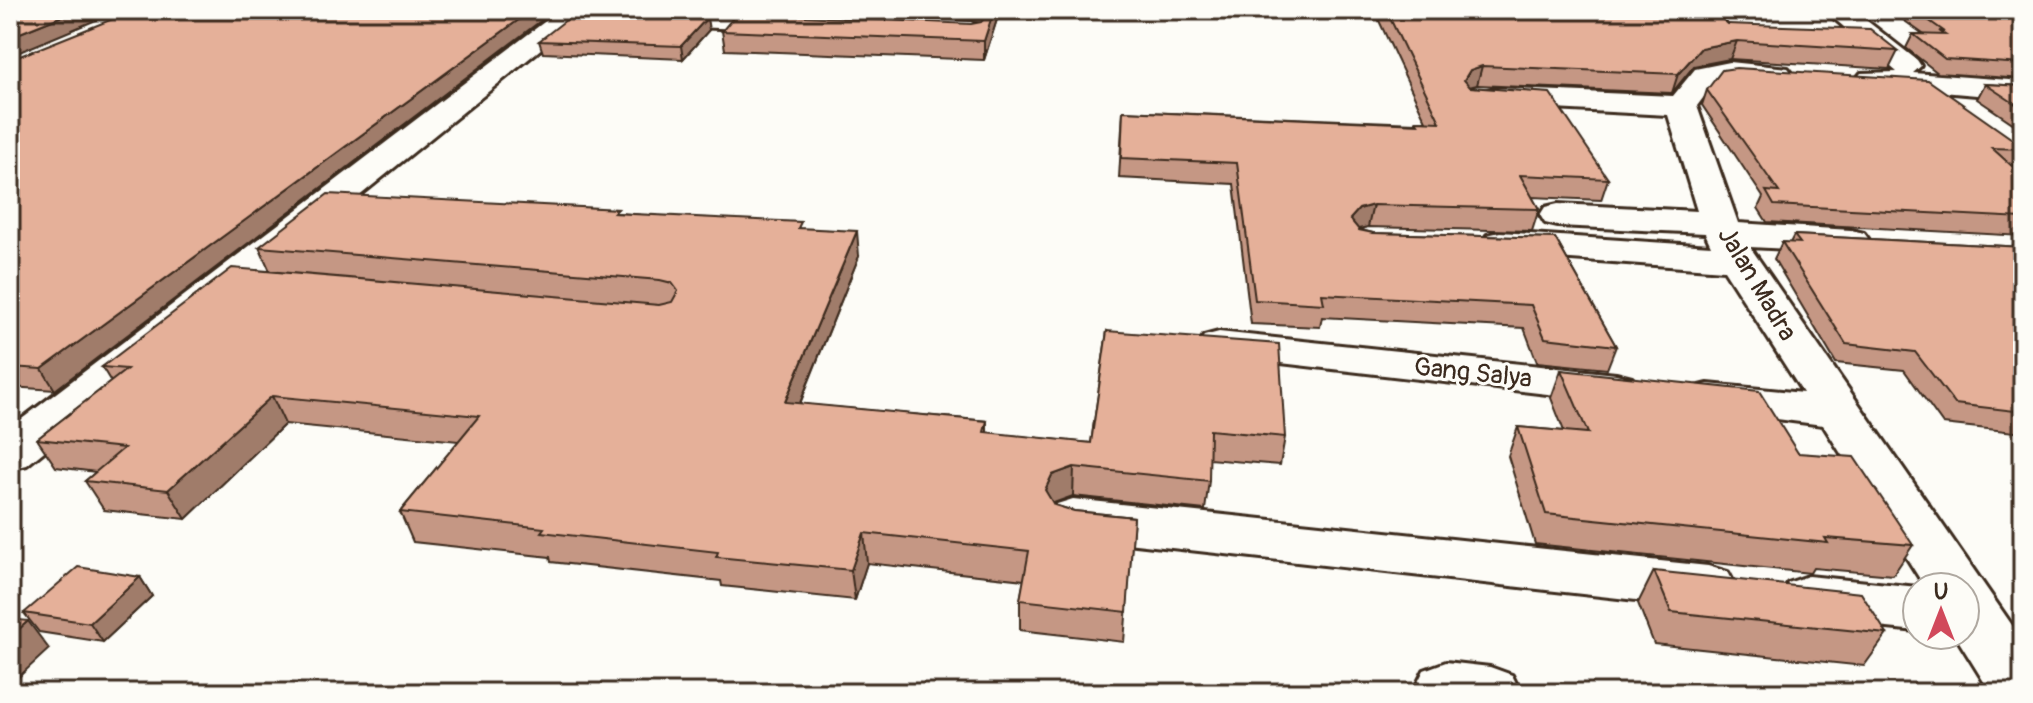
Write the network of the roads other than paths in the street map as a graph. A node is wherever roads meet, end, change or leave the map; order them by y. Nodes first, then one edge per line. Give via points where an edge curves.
1 (1837, 10) edge
2 (592, 13) edge
3 (818, 25) edge
4 (1928, 83) junction
5 (2023, 90) edge
6 (1477, 97) edge
7 (1681, 106) junction
8 (1976, 116) edge
9 (1558, 215) dead end
10 (1727, 239) junction
11 (1458, 242) edge
12 (1882, 242) edge
13 (1172, 340) edge
14 (1837, 412) junction
15 (10, 453) edge
16 (1073, 518) edge
17 (1934, 571) edge
18 (1901, 601) edge
19 (1981, 638) edge
20 (2023, 690) edge

1 - 4 street
2 - 3 street
2 - 15 street
4 - 5 street
4 - 7 street via 1730,71 1705,75
4 - 8 street
6 - 7 street
7 - 10 street, Jalan Madra
9 - 10 street
10 - 11 street via 1605,248
10 - 12 street
10 - 14 street, Jalan Madra
13 - 14 street, Gang Salya
14 - 17 street, Jalan Madra
16 - 18 street
19 - 20 street, Jalan Madra

